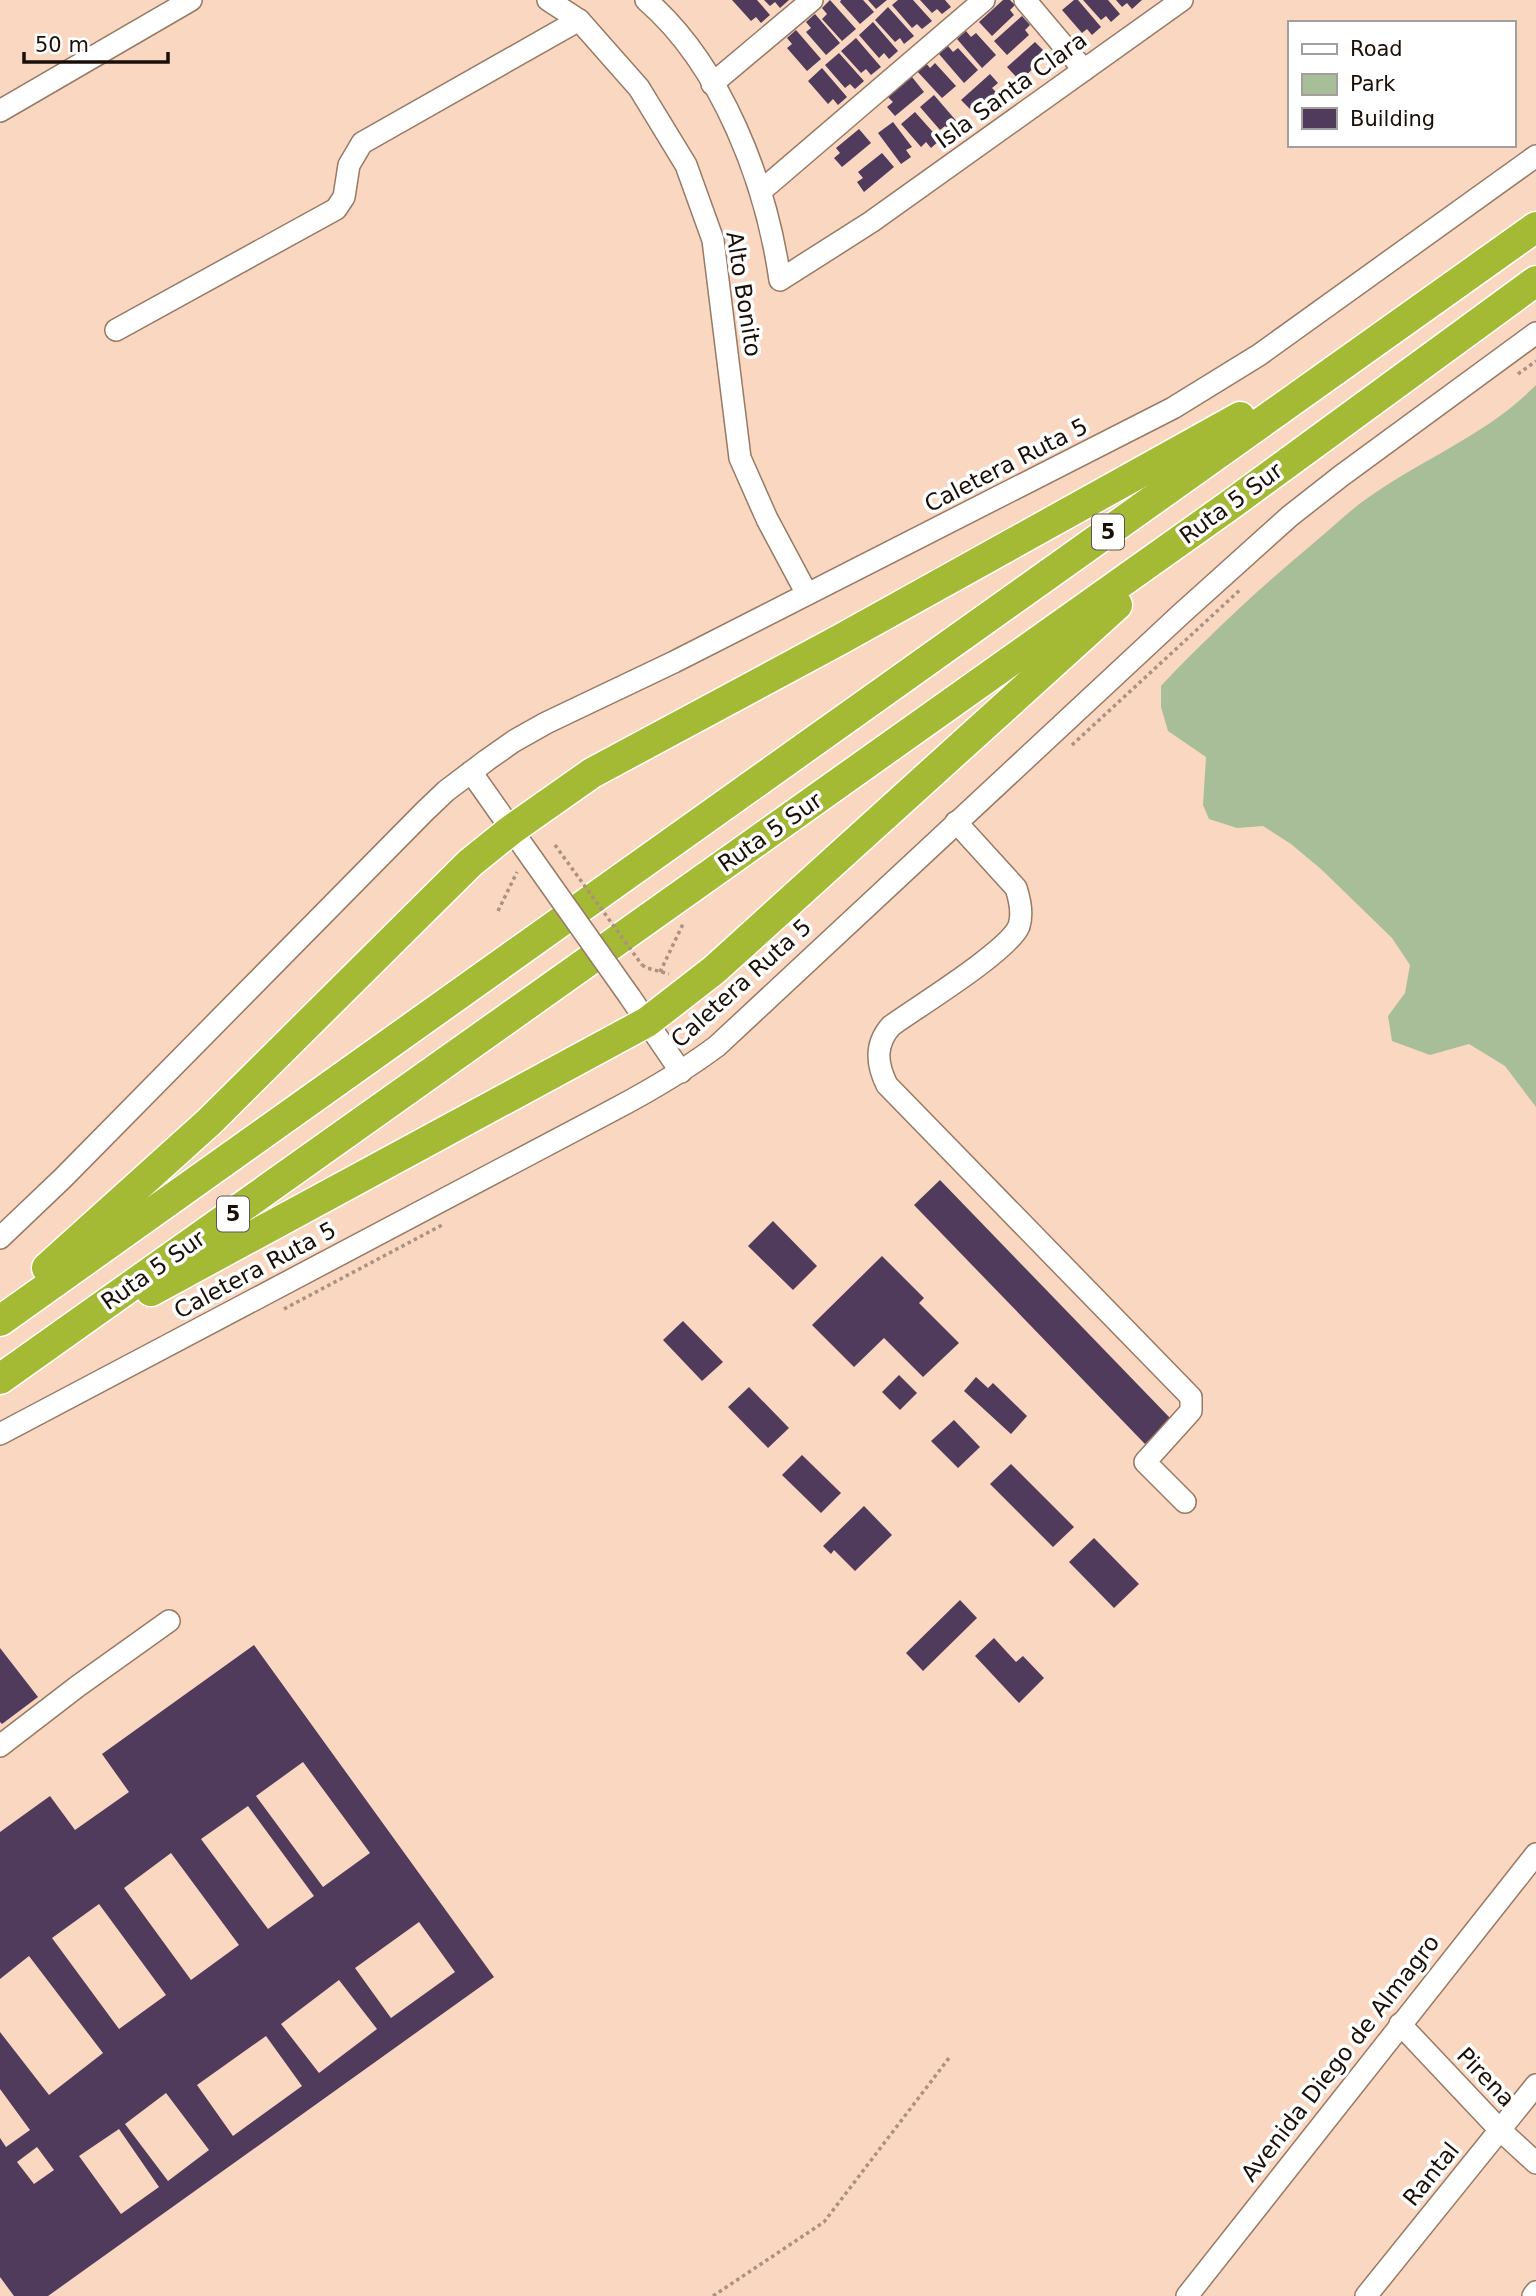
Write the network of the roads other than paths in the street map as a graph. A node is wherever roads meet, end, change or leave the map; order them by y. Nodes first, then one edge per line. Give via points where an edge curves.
1 (191, 0) edge
2 (548, 0) edge
3 (646, 0) edge
4 (812, 0) edge
5 (984, 0) edge
6 (1025, 0) edge
7 (1182, 0) edge
8 (579, 20) junction
9 (1084, 70) junction
10 (712, 85) junction
11 (0, 111) edge
12 (1536, 156) edge
13 (761, 191) junction
14 (1536, 227) edge
15 (1536, 281) edge
16 (116, 330) dead end
17 (1536, 333) edge
18 (1369, 346) junction
19 (1230, 505) junction
20 (807, 594) junction
21 (471, 772) junction
22 (956, 822) junction
23 (511, 830) junction
24 (647, 1022) junction
25 (681, 1072) junction
26 (0, 1238) edge
27 (0, 1310) edge
28 (0, 1321) edge
29 (38, 1352) junction
30 (0, 1379) edge
31 (0, 1434) edge
32 (1185, 1502) dead end
33 (169, 1621) dead end
34 (0, 1746) edge
35 (1536, 1854) edge
36 (1400, 2024) junction
37 (1536, 2085) edge
38 (1500, 2130) junction
39 (1536, 2163) edge
40 (1187, 2296) edge
41 (1366, 2296) edge

1 - 11 street
2 - 8 street, Alto Bonito
3 - 10 street via 688,46
4 - 10 street
5 - 13 street
6 - 9 street
7 - 9 street, Isla Santa Clara
8 - 16 street via 362,143 349,165 344,197 336,209
8 - 20 street, Alto Bonito via 639,88 686,165 713,240 740,458
9 - 13 street, Isla Santa Clara via 871,222 780,280
10 - 13 street via 740,134
12 - 20 street, Caletera Ruta 5 via 1259,355 1173,408
14 - 18 highway, Ruta 5 Sur / 5
15 - 19 highway, Ruta 5 Sur / 5
17 - 22 street, Caletera Ruta 5 via 1290,516
18 - 23 highway via 592,773
18 - 28 highway, Ruta 5 Sur / 5
19 - 24 highway via 715,970
19 - 29 highway, Ruta 5 Sur / 5
20 - 21 street, Caletera Ruta 5 via 547,723
21 - 23 street, Caletera Ruta 5
21 - 26 street, Caletera Ruta 5 via 425,811
22 - 25 street, Caletera Ruta 5 via 717,1046
22 - 32 street via 1016,888 1019,925 1003,947 882,1036 878,1050 882,1075 1191,1397 1191,1411 1144,1462
23 - 24 street, Caletera Ruta 5, bridge
23 - 27 highway via 470,863 209,1122
24 - 25 street, Caletera Ruta 5
24 - 29 highway
25 - 31 street, Caletera Ruta 5
29 - 30 highway, Ruta 5 Sur / 5
33 - 34 street
35 - 36 street, Avenida Diego de Almagro
36 - 38 street, Pirena
36 - 40 street, Avenida Diego de Almagro
37 - 38 street, Rantal
38 - 39 street, Pirena
38 - 41 street, Rantal

